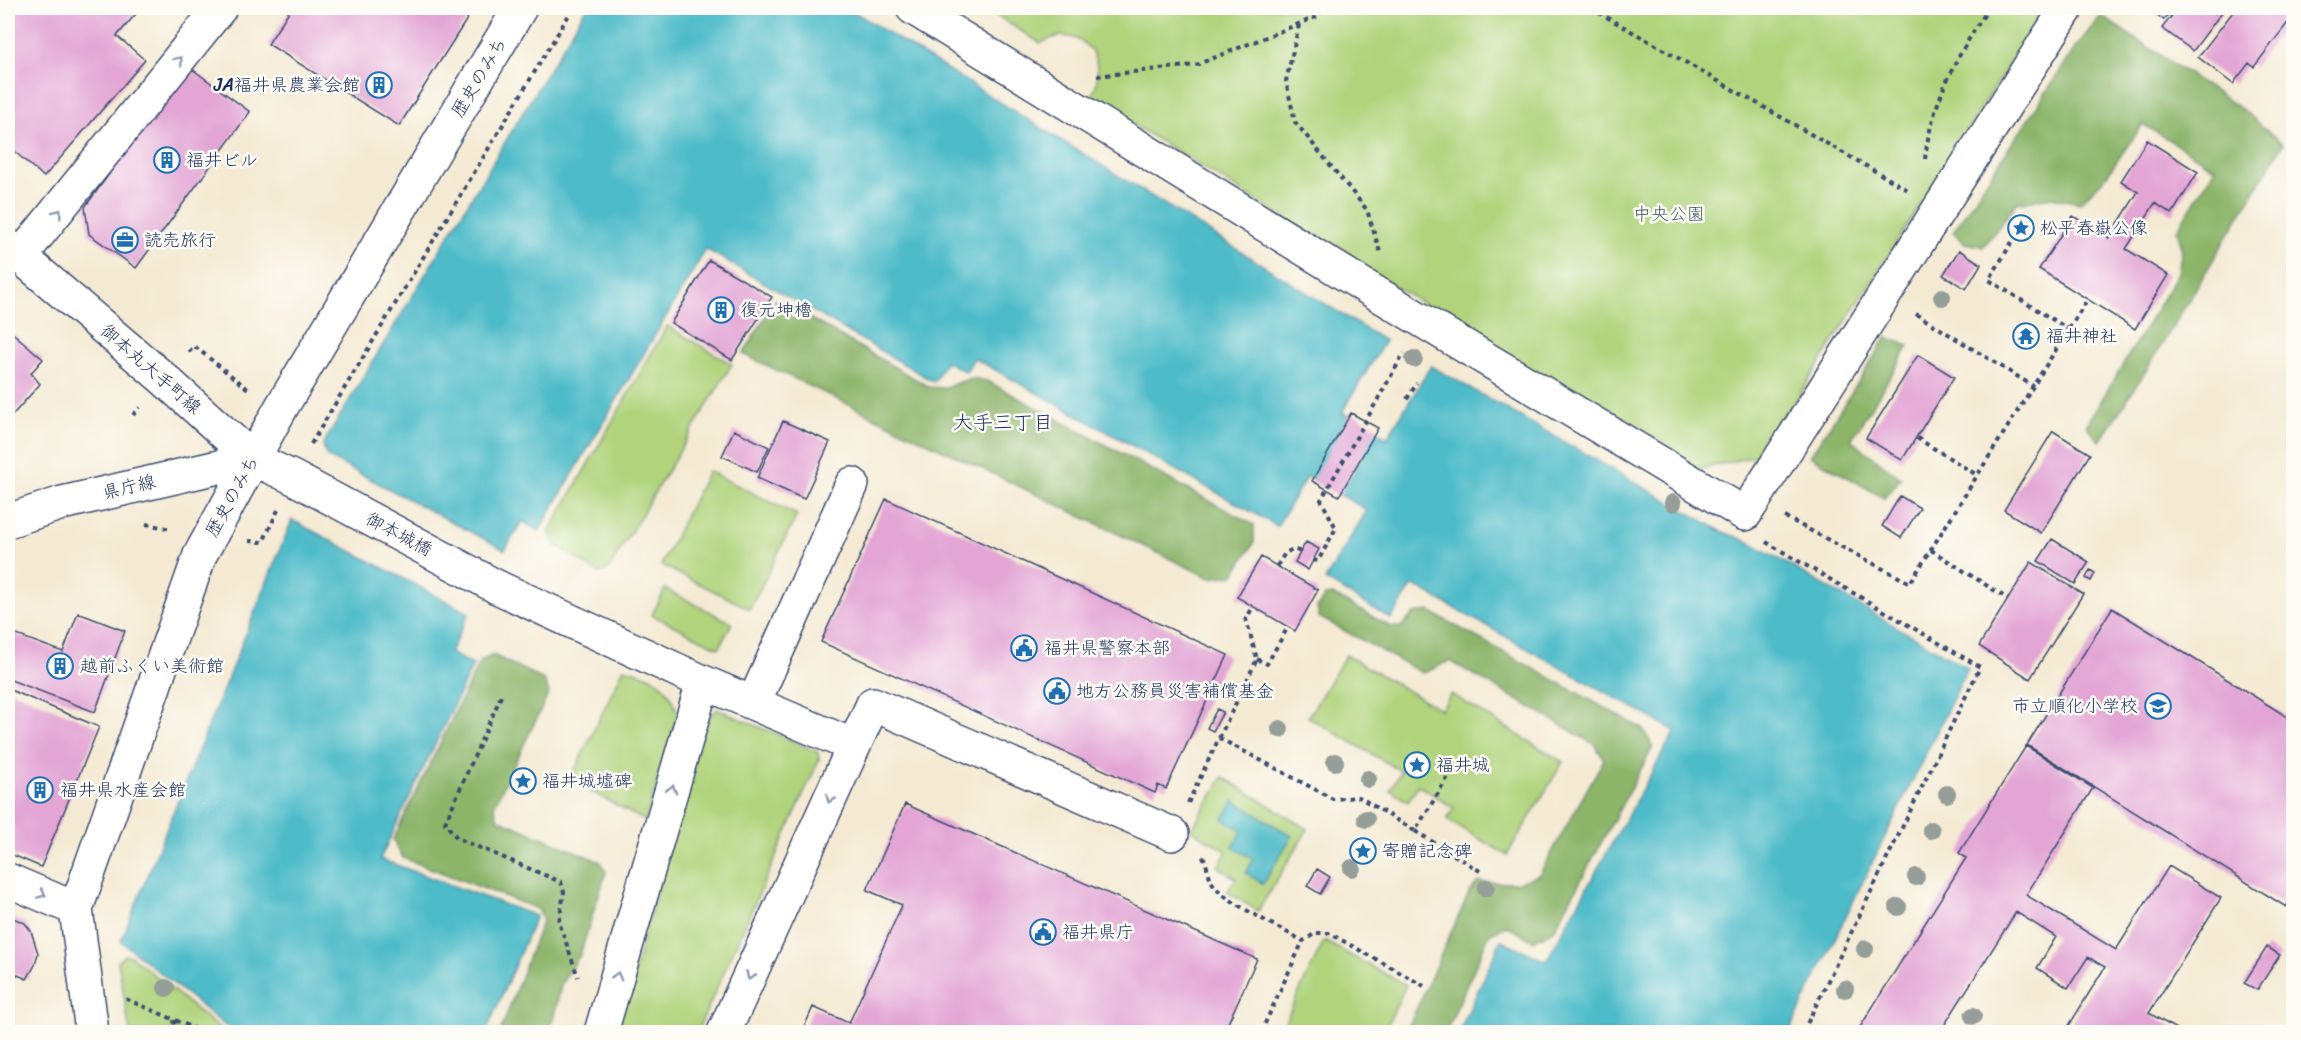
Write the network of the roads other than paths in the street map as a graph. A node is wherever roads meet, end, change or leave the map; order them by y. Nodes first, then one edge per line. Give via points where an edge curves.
1 (220, 8) edge
2 (520, 8) edge
3 (913, 8) edge
4 (2067, 8) edge
5 (14, 252) edge
6 (253, 459) junction
7 (301, 482) joint
8 (852, 484) dead end
9 (8, 521) edge
10 (703, 682) junction
11 (754, 702) junction
12 (854, 746) junction
13 (1172, 834) road end
14 (8, 880) edge
15 (76, 909) junction
16 (92, 1032) edge
17 (601, 1032) edge
18 (724, 1032) edge

5 -> 1 street
2 - 6 street, 歴史のみち
3 - 4 street via 1745,514
5 - 6 street, 御本丸大手町線
6 - 7 street, 御本丸大手町線
6 - 9 street, 県庁線 via 62,503
6 - 15 street, 歴史のみち via 200,555
7 - 10 street, 御本城橋 via 497,587
8 - 11 street
10 - 11 street, 御本城橋
17 -> 10 street
11 - 12 street, 御本城橋
12 - 13 street via 873,704
12 -> 18 street
14 -> 15 street
15 - 16 street, 歴史のみち

